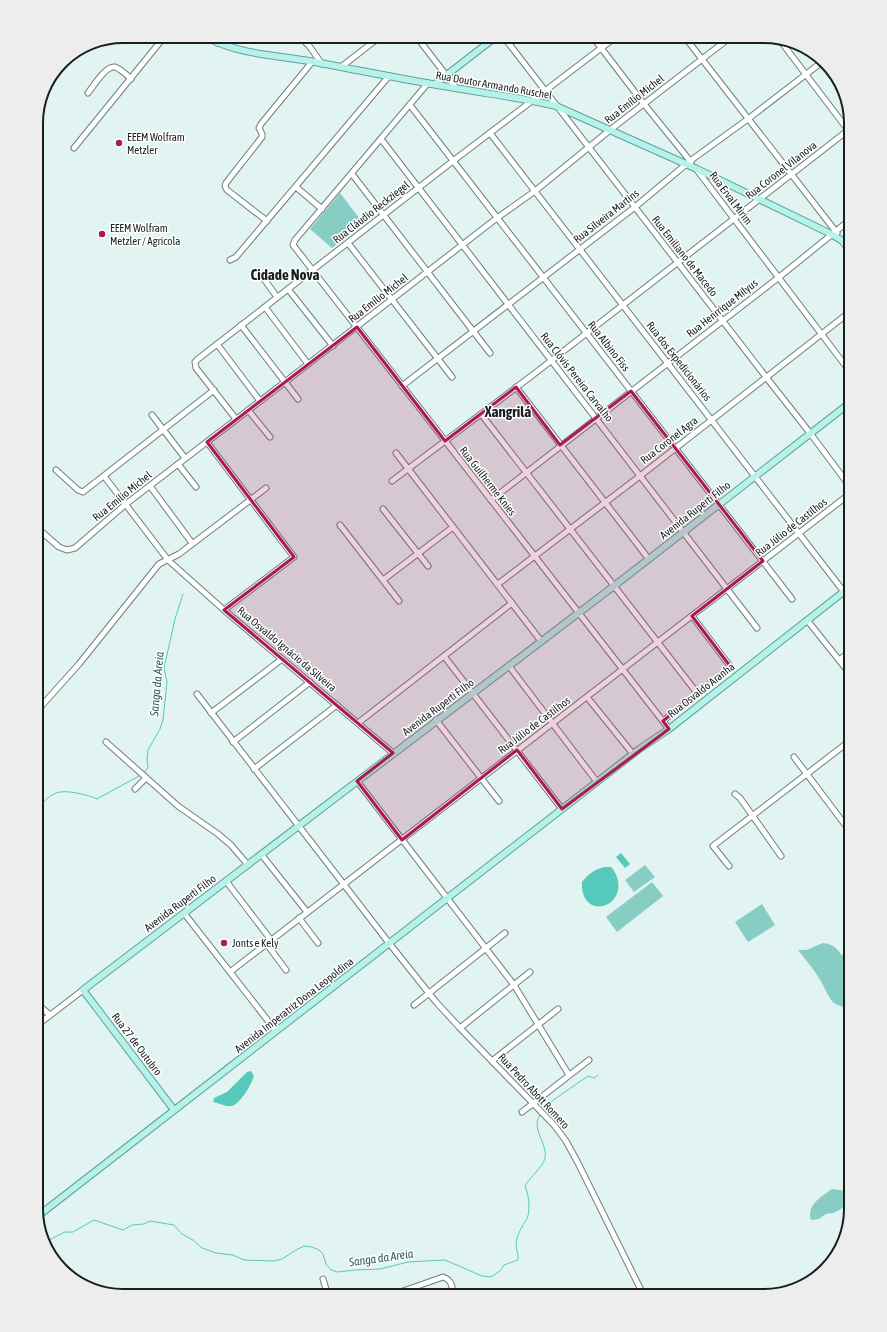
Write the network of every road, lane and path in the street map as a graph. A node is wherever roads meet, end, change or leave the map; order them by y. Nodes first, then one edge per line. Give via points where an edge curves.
1 (159, 43) edge
2 (217, 43) edge
3 (307, 43) edge
4 (372, 43) edge
5 (421, 43) edge
6 (489, 43) edge
7 (508, 43) edge
8 (598, 43) edge
9 (608, 43) edge
10 (689, 43) edge
11 (723, 43) edge
12 (784, 46) edge
13 (602, 48) junction
14 (702, 60) junction
15 (312, 62) junction
16 (322, 64) junction
17 (819, 64) edge
18 (341, 67) junction
19 (806, 74) junction
20 (389, 76) junction
21 (446, 76) junction
22 (131, 79) junction
23 (428, 83) junction
24 (435, 84) junction
25 (456, 88) junction
26 (545, 91) junction
27 (88, 93) dead end
28 (533, 100) junction
29 (644, 104) junction
30 (410, 105) junction
31 (556, 106) junction
32 (748, 119) junction
33 (844, 123) edge
34 (610, 130) junction
35 (490, 133) junction
36 (844, 135) edge
37 (381, 139) junction
38 (74, 148) dead end
39 (588, 148) junction
40 (453, 161) junction
41 (687, 163) junction
42 (697, 169) junction
43 (352, 174) junction
44 (791, 175) junction
45 (296, 186) junction
46 (418, 188) junction
47 (535, 191) junction
48 (759, 200) junction
49 (635, 207) junction
50 (322, 209) junction
51 (384, 215) junction
52 (497, 218) junction
53 (734, 219) junction
54 (267, 221) junction
55 (844, 224) edge
56 (833, 232) junction
57 (841, 240) junction
58 (844, 242) edge
59 (348, 243) junction
60 (844, 244) edge
61 (462, 245) junction
62 (580, 249) junction
63 (230, 260) dead end
64 (678, 262) junction
65 (313, 271) junction
66 (427, 272) junction
67 (543, 277) junction
68 (778, 278) junction
69 (264, 279) dead end
70 (288, 289) junction
71 (277, 298) junction
72 (392, 299) junction
73 (508, 304) junction
74 (623, 304) junction
75 (265, 307) junction
76 (844, 316) edge
77 (723, 320) junction
78 (241, 325) junction
79 (356, 327) junction
80 (473, 331) junction
81 (586, 332) junction
82 (821, 334) junction
83 (217, 344) junction
84 (332, 346) junction
85 (490, 353) dead end
86 (438, 359) junction
87 (551, 360) junction
88 (668, 363) junction
89 (308, 364) junction
90 (844, 364) edge
91 (452, 377) dead end
92 (766, 377) junction
93 (285, 382) junction
94 (402, 386) junction
95 (516, 387) junction
96 (214, 390) junction
97 (631, 391) junction
98 (298, 399) dead end
99 (260, 401) junction
100 (844, 407) edge
101 (248, 410) junction
102 (481, 414) junction
103 (152, 415) dead end
104 (596, 418) junction
105 (236, 419) junction
106 (712, 420) junction
107 (163, 430) junction
108 (810, 433) junction
109 (270, 437) dead end
110 (445, 441) junction
111 (207, 442) junction
112 (560, 445) junction
113 (675, 448) junction
114 (396, 453) dead end
115 (185, 458) junction
116 (178, 464) junction
117 (408, 469) junction
118 (56, 470) dead end
119 (526, 472) junction
120 (104, 476) junction
121 (640, 476) junction
122 (755, 476) junction
123 (844, 479) edge
124 (392, 481) dead end
125 (150, 486) junction
126 (196, 487) dead end
127 (266, 488) dead end
128 (844, 499) edge
129 (251, 500) junction
130 (491, 500) junction
131 (604, 502) junction
132 (126, 504) junction
133 (719, 504) junction
134 (383, 509) dead end
135 (340, 525) dead end
136 (453, 527) junction
137 (570, 529) junction
138 (683, 532) junction
139 (43, 533) edge
140 (799, 534) junction
141 (192, 543) junction
142 (418, 554) junction
143 (534, 556) junction
144 (648, 558) junction
145 (168, 560) junction
146 (763, 561) junction
147 (428, 566) dead end
148 (383, 580) junction
149 (498, 584) junction
150 (614, 586) junction
151 (727, 589) junction
152 (844, 591) joint
153 (792, 599) dead end
154 (399, 601) dead end
155 (512, 603) junction
156 (224, 610) junction
157 (578, 612) junction
158 (692, 616) junction
159 (807, 620) junction
160 (757, 628) dead end
161 (542, 641) junction
162 (658, 643) junction
163 (444, 656) junction
164 (844, 656) edge
165 (282, 659) junction
166 (839, 660) junction
167 (508, 666) junction
168 (844, 666) edge
169 (623, 670) junction
170 (310, 682) junction
171 (473, 693) junction
172 (697, 693) junction
173 (197, 694) dead end
174 (587, 698) junction
175 (43, 704) edge
176 (337, 705) junction
177 (211, 713) junction
178 (436, 720) junction
179 (663, 721) junction
180 (358, 723) junction
181 (553, 723) junction
182 (669, 729) junction
183 (106, 742) dead end
184 (233, 742) junction
185 (844, 745) edge
186 (517, 750) junction
187 (393, 753) junction
188 (633, 754) junction
189 (794, 757) dead end
190 (254, 769) junction
191 (807, 774) junction
192 (146, 778) junction
193 (481, 778) junction
194 (357, 781) junction
195 (597, 782) junction
196 (135, 789) dead end
197 (735, 794) dead end
198 (499, 801) dead end
199 (562, 809) junction
200 (751, 816) junction
201 (844, 821) edge
202 (298, 826) junction
203 (402, 840) junction
204 (261, 854) junction
205 (782, 856) dead end
206 (248, 865) junction
207 (729, 866) dead end
208 (226, 881) junction
209 (343, 885) junction
210 (447, 898) junction
211 (307, 912) junction
212 (184, 913) junction
213 (299, 918) junction
214 (506, 934) dead end
215 (271, 940) junction
216 (266, 943) junction
217 (318, 943) dead end
218 (389, 943) junction
219 (486, 948) junction
220 (286, 970) dead end
221 (230, 972) junction
222 (530, 972) dead end
223 (514, 985) junction
224 (83, 990) junction
225 (429, 993) junction
226 (414, 1005) dead end
227 (43, 1009) edge
228 (558, 1009) dead end
229 (50, 1015) junction
230 (43, 1020) edge
231 (539, 1024) junction
232 (460, 1028) junction
233 (276, 1031) junction
234 (589, 1060) dead end
235 (492, 1061) junction
236 (569, 1075) junction
237 (534, 1103) junction
238 (174, 1110) junction
239 (522, 1112) dead end
240 (43, 1212) edge
241 (323, 1279) dead end
242 (326, 1289) edge
243 (408, 1289) edge
244 (452, 1289) edge
245 (641, 1289) edge

1 - 22 street
2 - 15 main road, Rua Doutor Armando Ruschel via 248,52
3 - 16 street
4 - 18 street
5 - 21 street
6 - 21 main road
7 - 26 street, Rua Emiliano de Macedo
8 - 13 street
9 - 13 street, Rua Cláudio Reckziegel
10 - 14 street
11 - 14 street, Rua Emílio Michel
12 - 19 street
13 - 26 street, Rua Cláudio Reckziegel
13 - 29 street
14 - 29 street, Rua Emílio Michel
14 - 32 street
15 - 16 main road, Rua Doutor Armando Ruschel
15 - 54 street via 261,124 259,128 262,137 226,186 227,190
16 - 18 main road, Rua Doutor Armando Ruschel
17 - 19 street, Rua Silveira Martins
18 - 20 main road, Rua Doutor Armando Ruschel
19 - 32 street, Rua Silveira Martins
19 - 33 street
20 - 23 main road, Rua Doutor Armando Ruschel
20 - 45 street
21 - 24 main road
21 - 25 street
22 - 27 street via 115,67 110,67
22 - 38 street
23 - 24 main road, Rua Doutor Armando Ruschel
23 - 30 street
24 - 25 main road, Rua Doutor Armando Ruschel
25 - 28 main road, Rua Doutor Armando Ruschel
26 - 28 street, Rua Cláudio Reckziegel
26 - 31 street, Rua Emiliano de Macedo
28 - 31 main road, Rua Doutor Armando Ruschel
28 - 35 street, Rua Cláudio Reckziegel
29 - 34 street, Rua Emílio Michel
29 - 41 street
30 - 37 street
30 - 40 street, Rua Albino Fiss
31 - 34 main road, Rua Doutor Armando Ruschel
31 - 39 street, Rua Emiliano de Macedo
32 - 41 street, Rua Silveira Martins
32 - 44 street
34 - 39 street, Rua Emílio Michel
34 - 41 main road, Rua Doutor Armando Ruschel
35 - 40 street, Rua Cláudio Reckziegel
35 - 47 street, Rua dos Expedicionários
36 - 44 street, Rua Coronel Vilanova
37 - 43 street
37 - 46 street, Rua Clóvis Pereira Carvalho
39 - 47 street, Rua Emílio Michel
39 - 49 street, Rua Emiliano de Macedo
40 - 46 street, Rua Cláudio Reckziegel
40 - 52 street, Rua Albino Fiss
41 - 42 main road, Rua Doutor Armando Ruschel
41 - 49 street, Rua Silveira Martins
42 - 48 main road, Rua Doutor Armando Ruschel
42 - 53 street, Rua Erval Mirim
43 - 50 street
43 - 51 street
44 - 48 street, Rua Coronel Vilanova
44 - 56 street
45 - 50 street
45 - 54 street
46 - 51 street, Rua Cláudio Reckziegel
46 - 61 street, Rua Clóvis Pereira Carvalho
47 - 52 street, Rua Emílio Michel
47 - 62 street, Rua dos Expedicionários
48 - 53 street, Rua Coronel Vilanova
48 - 56 main road, Rua Doutor Armando Ruschel
49 - 62 street, Rua Silveira Martins
49 - 64 street, Rua Emiliano de Macedo
50 - 65 street, Rua Guilherme Knies via 293,245
51 - 59 street, Rua Cláudio Reckziegel
51 - 66 street
52 - 61 street, Rua Emílio Michel
52 - 67 street, Rua Albino Fiss
53 - 64 street, Rua Coronel Vilanova
53 - 68 street, Rua Erval Mirim
54 - 63 street via 236,257
55 - 56 street, Rua Henrrique Milyus
56 - 57 main road, Rua Doutor Armando Ruschel
56 - 68 street, Rua Henrrique Milyus
57 - 58 main road, Rua Doutor Armando Ruschel
57 - 60 street
59 - 65 street, Rua Cláudio Reckziegel
59 - 72 street
61 - 66 street, Rua Emílio Michel
61 - 73 street, Rua Clóvis Pereira Carvalho
62 - 67 street, Rua Silveira Martins
62 - 74 street, Rua dos Expedicionários
64 - 74 street, Rua Coronel Vilanova
64 - 77 street, Rua Emiliano de Macedo
65 - 70 street, Rua Cláudio Reckziegel
65 - 79 street, Rua Guilherme Knies
66 - 72 street, Rua Emílio Michel
66 - 80 street
67 - 73 street, Rua Silveira Martins
67 - 81 street, Rua Albino Fiss
68 - 77 street, Rua Henrrique Milyus
68 - 82 street, Rua Erval Mirim
69 - 71 street
70 - 71 street, Rua Cláudio Reckziegel
70 - 84 street
71 - 75 street, Rua Cláudio Reckziegel
72 - 79 street, Rua Emílio Michel
72 - 86 street
73 - 80 street, Rua Silveira Martins
73 - 87 street, Rua Clóvis Pereira Carvalho
74 - 81 street, Rua Coronel Vilanova
74 - 88 street, Rua dos Expedicionários
75 - 78 street, Rua Cláudio Reckziegel
75 - 89 street
76 - 82 street, Rua Coronel Agra
77 - 88 street, Rua Henrrique Milyus
77 - 92 street, Rua Emiliano de Macedo
78 - 83 street, Rua Cláudio Reckziegel
78 - 93 street
79 - 84 street, Rua Emílio Michel
79 - 94 street, Rua Guilherme Knies
80 - 85 street
80 - 86 street, Rua Silveira Martins
81 - 87 street, Rua Coronel Vilanova
81 - 97 street, Rua Albino Fiss
82 - 90 street, Rua Erval Mirim
82 - 92 street, Rua Coronel Agra
83 - 96 street, Rua Cláudio Reckziegel via 198,359 195,365
83 - 99 street
84 - 89 street, Rua Emílio Michel
86 - 91 street
86 - 94 street, Rua Silveira Martins
87 - 95 street, Rua Coronel Vilanova
87 - 104 street, Rua Clóvis Pereira Carvalho
88 - 97 street, Rua Henrrique Milyus
88 - 106 street, Rua dos Expedicionários
89 - 93 street, Rua Emílio Michel
92 - 106 street, Rua Coronel Agra
92 - 108 street, Rua Emiliano de Macedo
93 - 98 street
93 - 99 street, Rua Emílio Michel
94 - 110 street, Rua Guilherme Knies
95 - 102 street, Rua Coronel Vilanova
95 - 112 street
96 - 105 street, Rua Cláudio Reckziegel
96 - 107 street
97 - 104 street, Rua Henrrique Milyus
97 - 113 street, Rua Albino Fiss
99 - 101 street, Rua Emílio Michel
100 - 108 main road, Avenida Ruperti Filho
101 - 105 street, Rua Emílio Michel
101 - 109 street
102 - 110 street, Rua Coronel Vilanova
102 - 119 street
103 - 107 street
104 - 112 street, Rua Henrrique Milyus
104 - 121 street, Rua Clóvis Pereira Carvalho
105 - 111 street, Rua Emílio Michel
106 - 113 street, Rua Coronel Agra
106 - 122 street, Rua dos Expedicionários
107 - 115 street
107 - 120 street
108 - 122 main road, Avenida Ruperti Filho
108 - 123 street, Rua Emiliano de Macedo
110 - 117 street
110 - 130 street, Rua Guilherme Knies
111 - 115 street, Rua Emílio Michel
111 - 129 street
112 - 119 street, Rua Henrrique Milyus
112 - 131 street
113 - 121 street, Rua Coronel Agra
113 - 133 street, Rua Albino Fiss
114 - 117 street
115 - 116 street, Rua Emílio Michel
116 - 125 street, Rua Emílio Michel
116 - 126 street
117 - 124 street
117 - 136 street
118 - 120 street via 78,490 84,492
119 - 130 street, Rua Henrrique Milyus
119 - 137 street
120 - 132 street, Rua Osvaldo Ignácio da Silveira
121 - 131 street, Rua Coronel Agra
121 - 138 street, Rua Clóvis Pereira Carvalho
122 - 133 main road, Avenida Ruperti Filho
122 - 140 street, Rua dos Expedicionários
125 - 132 street, Rua Emílio Michel
125 - 141 street
127 - 129 street
128 - 140 street, Rua Júlio de Castilhos
129 - 141 street
129 - 156 street via 294,557
130 - 143 street, Rua Guilherme Knies
131 - 137 street, Rua Coronel Agra
131 - 144 street
132 - 139 street, Rua Emílio Michel via 75,548 67,550
132 - 145 street, Rua Osvaldo Ignácio da Silveira
133 - 138 main road, Avenida Ruperti Filho
133 - 146 street, Rua Albino Fiss
134 - 142 street
135 - 148 street
136 - 142 street
136 - 149 street
137 - 143 street, Rua Coronel Agra
137 - 150 street
138 - 144 main road, Avenida Ruperti Filho
138 - 151 street, Rua Clóvis Pereira Carvalho
140 - 146 street, Rua Júlio de Castilhos
140 - 152 street, Rua dos Expedicionários
141 - 145 street
142 - 147 street
142 - 148 street
143 - 149 street, Rua Coronel Agra
143 - 157 street, Rua Guilherme Knies
144 - 150 main road, Avenida Ruperti Filho
145 - 156 street, Rua Osvaldo Ignácio da Silveira
145 - 175 street via 159,564 79,664
146 - 151 street, Rua Júlio de Castilhos
146 - 153 street, Rua Albino Fiss
148 - 154 street
149 - 155 street
150 - 157 main road, Avenida Ruperti Filho
150 - 162 street
151 - 158 street, Rua Júlio de Castilhos
151 - 160 street, Rua Clóvis Pereira Carvalho
152 - 159 main road, Rua Osvaldo Aranha
155 - 161 street
155 - 163 street
156 - 165 street, Rua Osvaldo Ignácio da Silveira
157 - 161 main road, Avenida Ruperti Filho
157 - 169 street, Rua Guilherme Knies
158 - 162 street, Rua Júlio de Castilhos
158 - 172 street via 730,666
159 - 166 street
159 - 182 main road, Rua Osvaldo Aranha
161 - 167 main road, Avenida Ruperti Filho
162 - 169 street, Rua Júlio de Castilhos
162 - 172 street
163 - 171 street
163 - 180 street
164 - 166 street
165 - 170 street, Rua Osvaldo Ignácio da Silveira
165 - 177 street
166 - 168 street
167 - 171 main road, Avenida Ruperti Filho
167 - 181 street
169 - 174 street, Rua Júlio de Castilhos
169 - 179 street, Rua Guilherme Knies
170 - 176 street, Rua Osvaldo Ignácio da Silveira
170 - 184 street
171 - 178 main road, Avenida Ruperti Filho
171 - 186 street
172 - 179 street
173 - 177 street, Rua Pedro Abott Romero
174 - 181 street, Rua Júlio de Castilhos
174 - 188 street
176 - 180 street, Rua Osvaldo Ignácio da Silveira
176 - 190 street
177 - 184 street, Rua Pedro Abott Romero
178 - 187 main road, Avenida Ruperti Filho
178 - 193 street
179 - 182 street, Rua Guilherme Knies
180 - 187 street, Rua Osvaldo Ignácio da Silveira
181 - 186 street, Rua Júlio de Castilhos
181 - 195 street
182 - 188 main road, Rua Osvaldo Aranha
183 - 192 street
184 - 190 street, Rua Pedro Abott Romero
185 - 191 street
186 - 193 street, Rua Júlio de Castilhos
186 - 199 street
187 - 194 main road, Avenida Ruperti Filho
188 - 195 main road, Rua Osvaldo Aranha
189 - 191 street
190 - 202 street, Rua Pedro Abott Romero
191 - 200 street
191 - 201 street
192 - 196 street
192 - 206 street via 178,806 231,845
193 - 198 street
193 - 203 street, Rua Júlio de Castilhos
194 - 202 main road, Avenida Ruperti Filho
194 - 203 street
195 - 199 main road, Rua Osvaldo Aranha
197 - 200 street
199 - 210 main road, Avenida Imperatriz Dona Leopoldina
200 - 205 street
200 - 207 street via 713,846
202 - 204 main road, Avenida Ruperti Filho
202 - 209 street, Rua Pedro Abott Romero
203 - 209 street, Rua Júlio de Castilhos
203 - 210 street
204 - 206 main road, Avenida Ruperti Filho
204 - 211 street
206 - 208 main road, Avenida Ruperti Filho
208 - 212 main road, Avenida Ruperti Filho
208 - 215 street
209 - 211 street, Rua Júlio de Castilhos
209 - 218 street, Rua Pedro Abott Romero
210 - 218 main road, Avenida Imperatriz Dona Leopoldina
210 - 219 street
211 - 213 street, Rua Júlio de Castilhos
212 - 221 street
212 - 224 main road, Avenida Ruperti Filho
213 - 215 street, Rua Júlio de Castilhos
213 - 217 street
214 - 219 street
215 - 216 street, Rua Júlio de Castilhos
216 - 220 street
216 - 221 street, Rua Júlio de Castilhos
218 - 225 street, Rua Pedro Abott Romero
218 - 233 main road, Avenida Imperatriz Dona Leopoldina
219 - 223 street
219 - 225 street
221 - 233 street
222 - 223 street
223 - 231 street
223 - 232 street
224 - 229 street, Avenida Ruperti Filho
224 - 238 main road, Rua 27 de Outubro
225 - 226 street
225 - 232 street, Rua Pedro Abott Romero
227 - 229 street
228 - 231 street
229 - 230 street, Avenida Ruperti Filho
231 - 235 street
231 - 236 street
232 - 235 street, Rua Pedro Abott Romero
233 - 238 main road, Avenida Imperatriz Dona Leopoldina
234 - 236 street
235 - 237 street, Rua Pedro Abott Romero
236 - 237 street
237 - 239 street
237 - 245 street, Rua Pedro Abott Romero via 566,1141
238 - 240 main road, Avenida Imperatriz Dona Leopoldina
241 - 242 street
243 - 244 street via 443,1277 452,1284

